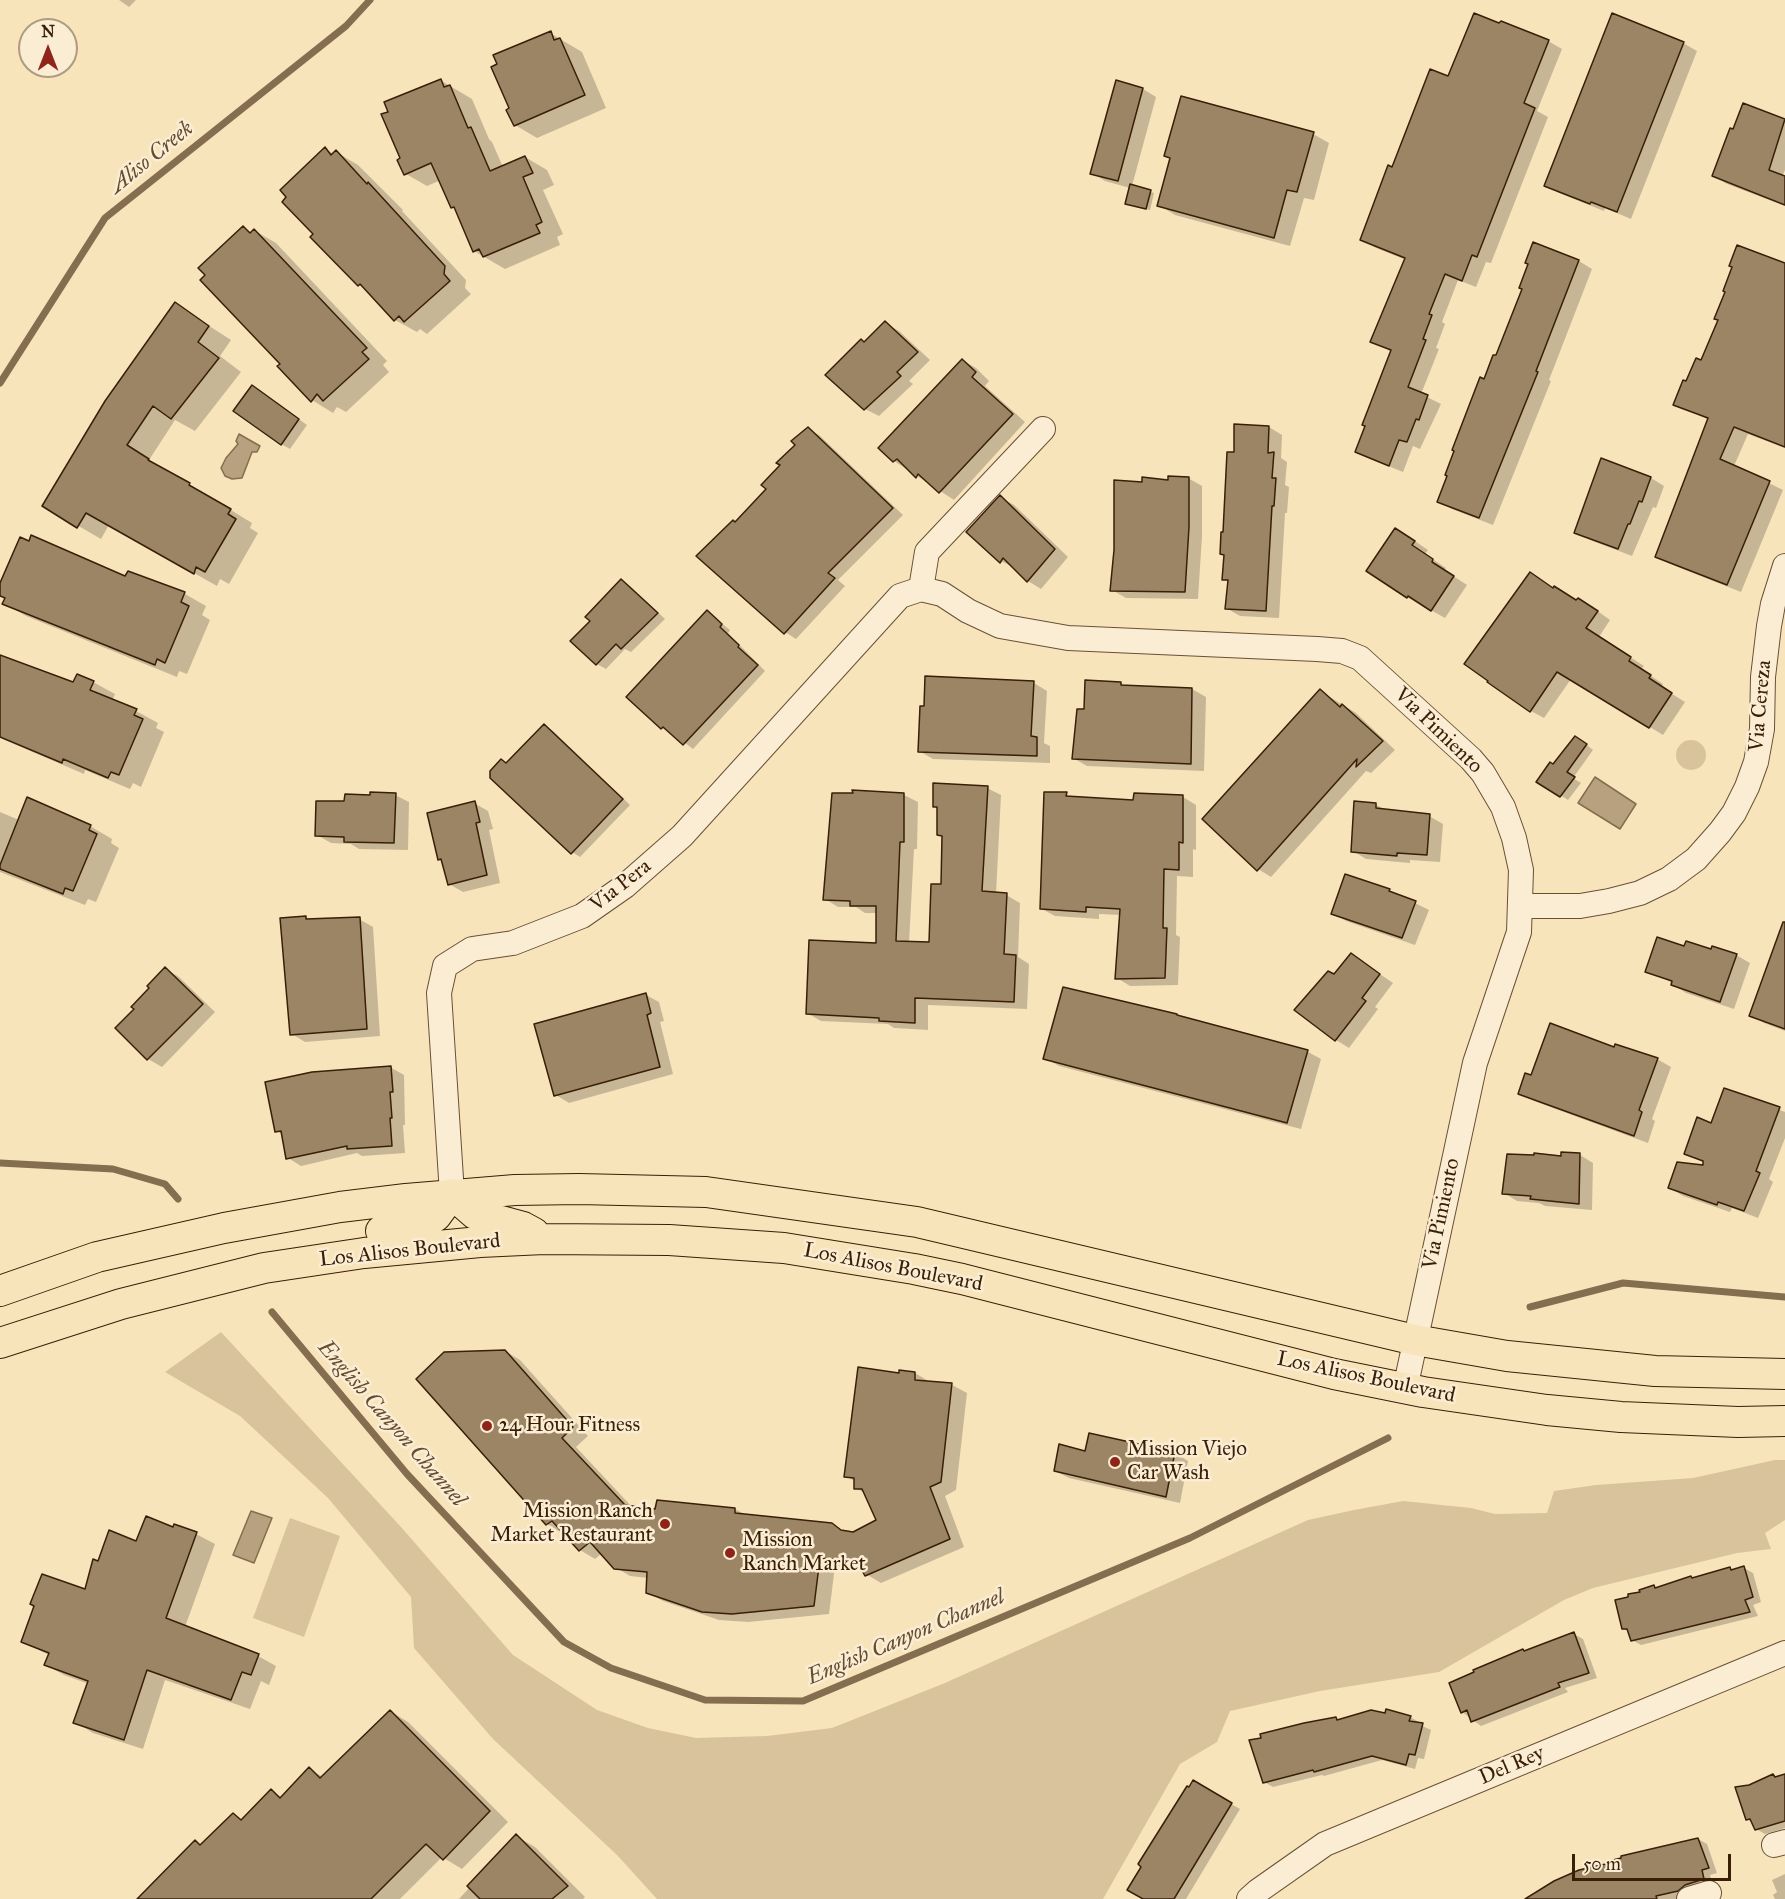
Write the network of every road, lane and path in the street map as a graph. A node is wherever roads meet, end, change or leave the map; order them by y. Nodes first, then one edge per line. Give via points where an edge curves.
1 (1043, 429) dead end
2 (1785, 566) edge
3 (921, 589) junction
4 (1521, 906) junction
5 (452, 1194) junction
6 (544, 1239) junction
7 (264, 1268) junction
8 (0, 1291) edge
9 (1414, 1340) junction
10 (0, 1343) edge
11 (1785, 1374) edge
12 (1405, 1389) junction
13 (1785, 1421) edge
14 (1785, 1653) edge
15 (1249, 1899) edge

1 - 3 street via 927,552
2 - 4 street, Via Cereza via 1768,634 1756,762 1747,788 1720,832 1696,859 1669,879 1640,893 1581,906
3 - 4 street, Via Pimiento via 942,594 1000,626 1068,638 1317,649 1360,658 1483,773 1503,807 1514,838 1521,870
3 - 5 street, Via Pera via 900,596 682,836 625,886 582,916 513,943 472,949 445,966 439,993
4 - 9 street, Via Pimiento via 1519,932 1475,1063
5 - 6 main road via 475,1214 523,1227
5 - 7 main road via 436,1216 419,1226 318,1240 285,1249
5 - 8 main road via 340,1207 191,1235 97,1257
5 - 9 main road via 579,1189 706,1192 917,1222
6 - 7 main road, Los Alisos Boulevard via 419,1247
6 - 12 main road, Los Alisos Boulevard via 669,1240 795,1249 871,1261 962,1279 1324,1372
7 - 10 main road, Los Alisos Boulevard via 121,1304
9 - 11 main road via 1507,1356 1655,1371
9 - 12 street, Via Pimiento
12 - 13 main road, Los Alisos Boulevard via 1621,1417
14 - 15 street, Del Rey via 1325,1844

